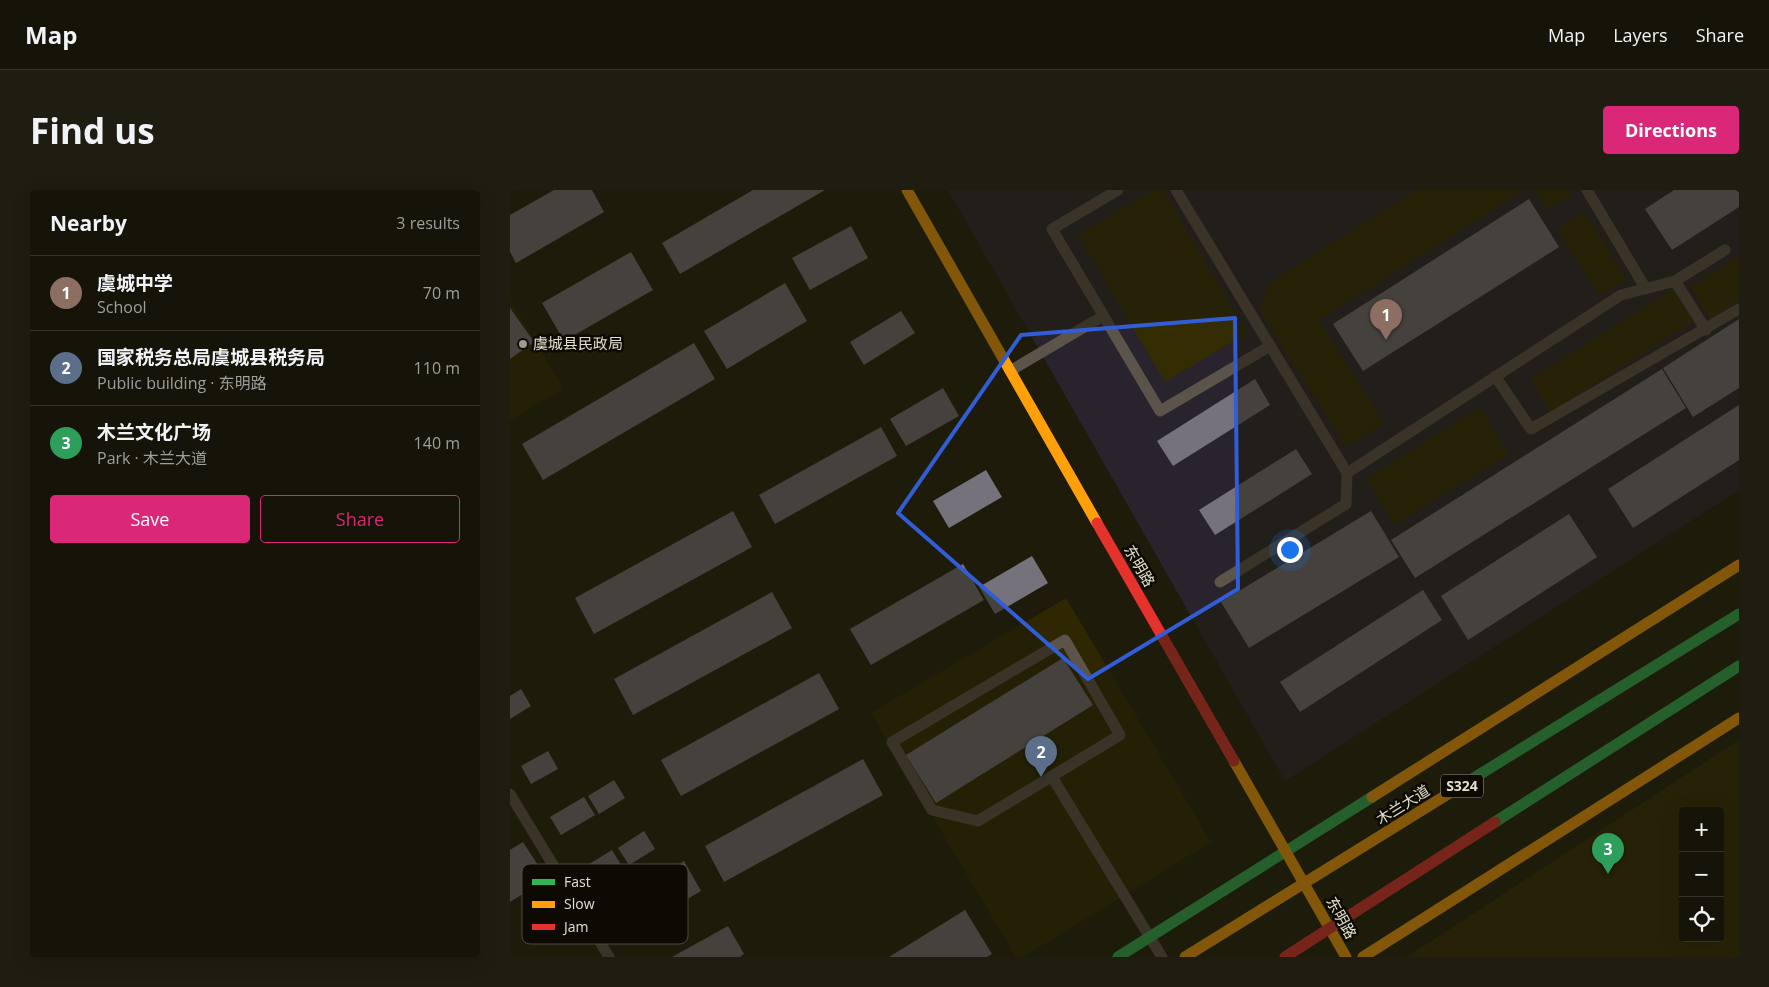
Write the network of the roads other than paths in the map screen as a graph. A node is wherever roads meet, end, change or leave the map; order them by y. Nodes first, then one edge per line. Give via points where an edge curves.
1 (907, 190) edge
2 (1118, 190) edge
3 (1176, 190) edge
4 (1587, 190) edge
5 (1725, 250) dead end
6 (1675, 281) junction
7 (1646, 290) junction
8 (1739, 309) edge
9 (1103, 316) junction
10 (1706, 330) junction
11 (1270, 346) junction
12 (1010, 371) junction
13 (1495, 376) junction
14 (1347, 473) junction
15 (1739, 565) edge
16 (1220, 582) dead end
17 (1739, 614) edge
18 (1739, 666) edge
19 (1739, 718) edge
20 (1052, 777) junction
21 (510, 794) edge
22 (1286, 852) junction
23 (553, 864) edge
24 (1305, 884) junction
25 (1330, 930) junction
26 (1150, 937) junction
27 (601, 944) edge
28 (609, 957) edge
29 (1118, 957) edge
30 (1162, 957) edge
31 (1184, 957) edge
32 (1285, 957) edge
33 (1346, 957) edge
34 (1363, 957) edge

1 - 12 main road, 东明路
2 - 9 lane via 1052,229
3 - 11 lane
4 - 7 lane
5 - 6 lane
6 - 7 lane
6 - 10 lane
7 - 13 lane via 1622,295
8 - 10 lane
9 - 11 lane via 1160,411
9 - 12 lane
10 - 13 lane via 1531,429
11 - 14 lane
12 - 22 main road, 东明路
13 - 14 lane
14 - 16 lane via 1346,504
15 - 22 main road
17 - 24 main road, 木兰大道 / S324
18 - 25 main road
19 - 34 main road
20 - 20 lane via 1120,734 1065,640 892,742 932,810 978,821
20 - 26 lane
21 - 23 lane
22 - 24 main road, 东明路
22 - 26 main road
24 - 25 main road, 东明路
24 - 31 main road, 木兰大道 / S324
25 - 32 main road
25 - 33 main road, 东明路
26 - 29 main road
26 - 30 lane
27 - 28 lane

